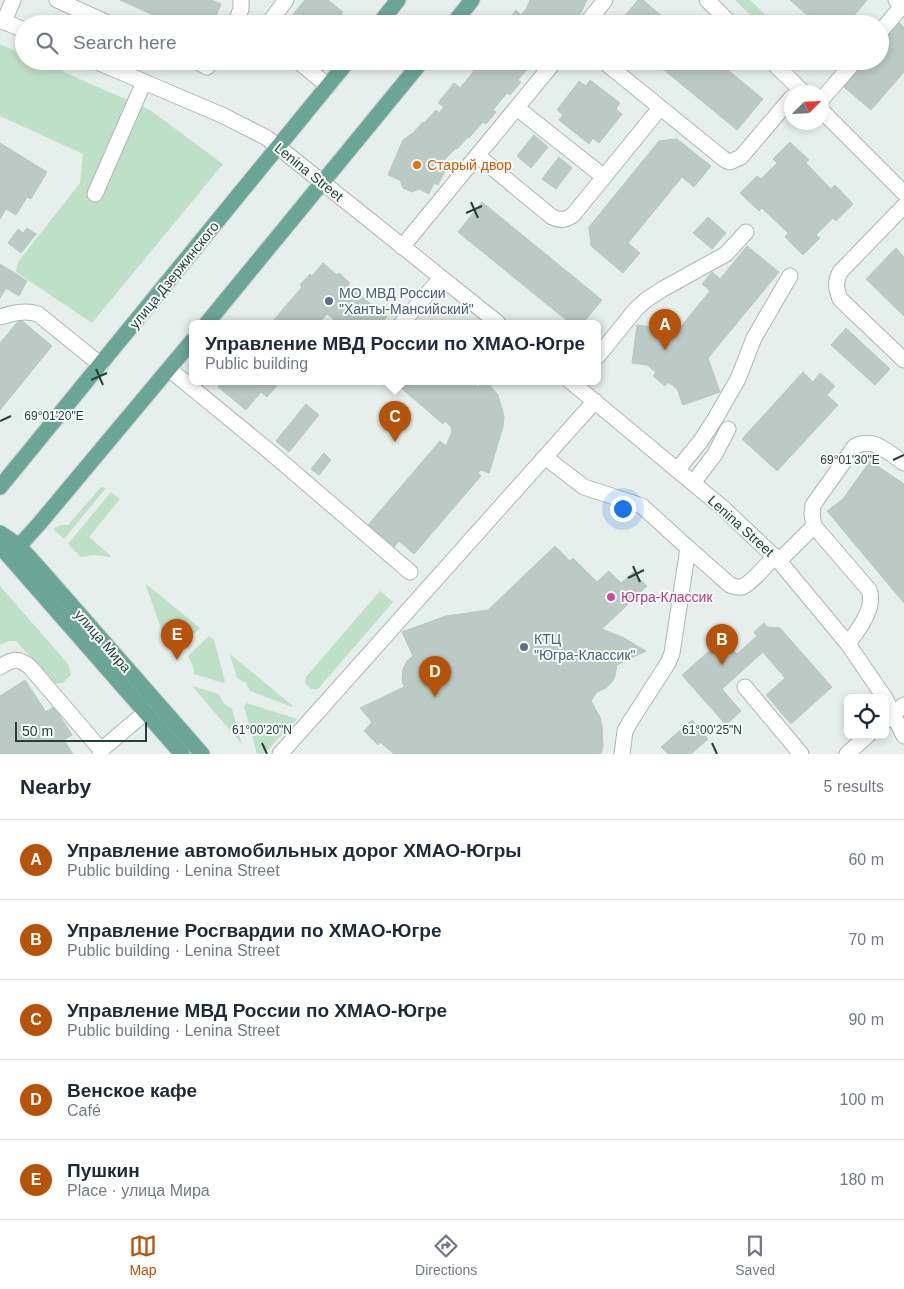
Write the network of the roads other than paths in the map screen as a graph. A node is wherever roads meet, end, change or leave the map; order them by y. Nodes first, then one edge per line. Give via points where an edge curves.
1 (13, 0) edge
2 (57, 0) edge
3 (241, 0) edge
4 (286, 0) edge
5 (398, 0) edge
6 (472, 0) edge
7 (605, 0) edge
8 (707, 0) edge
9 (901, 4) edge
10 (90, 15) edge
11 (239, 15) edge
12 (274, 15) edge
13 (386, 15) edge
14 (460, 15) edge
15 (593, 15) edge
16 (723, 15) edge
17 (889, 20) edge
18 (2, 21) edge
19 (15, 26) edge
20 (116, 70) edge
21 (309, 70) edge
22 (341, 70) edge
23 (415, 70) edge
24 (548, 70) edge
25 (614, 70) edge
26 (778, 70) edge
27 (847, 70) edge
28 (144, 82) junction
29 (790, 85) edge
30 (328, 86) junction
31 (829, 92) edge
32 (517, 108) junction
33 (660, 108) junction
34 (784, 108) edge
35 (829, 117) edge
36 (278, 146) junction
37 (478, 156) junction
38 (604, 177) junction
39 (324, 182) junction
40 (904, 193) edge
41 (94, 194) dead end
42 (904, 206) edge
43 (746, 232) dead end
44 (402, 247) junction
45 (790, 276) dead end
46 (441, 278) junction
47 (0, 317) edge
48 (209, 320) edge
49 (405, 320) edge
50 (494, 320) edge
51 (189, 345) edge
52 (601, 352) edge
53 (904, 360) edge
54 (101, 364) junction
55 (169, 369) junction
56 (577, 385) edge
57 (595, 401) junction
58 (728, 429) dead end
59 (545, 457) junction
60 (904, 463) edge
61 (677, 470) junction
62 (693, 483) junction
63 (0, 487) edge
64 (814, 526) junction
65 (0, 533) edge
66 (19, 546) junction
67 (688, 548) junction
68 (1, 549) edge
69 (777, 558) junction
70 (410, 572) dead end
71 (848, 644) junction
72 (0, 667) edge
73 (745, 687) dead end
74 (882, 694) edge
75 (146, 712) junction
76 (894, 713) edge
77 (904, 736) edge
78 (864, 739) edge
79 (101, 752) edge
80 (182, 754) edge
81 (202, 754) edge
82 (280, 754) edge
83 (622, 754) edge
84 (801, 754) edge
85 (847, 754) edge

1 - 18 street
2 - 10 street
3 - 11 street
4 - 12 street
5 - 13 main road
6 - 14 main road
7 - 15 street
8 - 16 street
9 - 17 street
18 - 19 street
20 - 28 street, Lenina Street
21 - 30 street
22 - 30 main road, улица Дзержинского
23 - 39 main road
24 - 32 street
25 - 33 street
26 - 29 street
27 - 31 street
28 - 36 street, Lenina Street via 242,124
28 - 41 street
30 - 36 main road, улица Дзержинского
32 - 37 street
32 - 38 street
33 - 34 street via 730,162 740,157
33 - 38 street
35 - 40 street
36 - 39 street, Lenina Street
36 - 54 main road, улица Дзержинского
37 - 38 street via 559,220 573,214
37 - 44 street
39 - 44 street, Lenina Street
39 - 48 main road
42 - 53 street via 840,272 836,289 840,298
43 - 52 street via 726,254 646,300
44 - 46 street, Lenina Street
45 - 61 street via 754,338 738,379 715,419
46 - 49 street
46 - 50 street, Lenina Street
47 - 54 street via 29,311 38,314
51 - 55 main road
54 - 63 main road, улица Дзержинского
55 - 66 main road
55 - 70 street
56 - 57 street, Lenina Street
57 - 59 street
57 - 61 street, Lenina Street
58 - 62 street via 715,454
59 - 67 street via 584,487 642,506
59 - 82 street
60 - 64 street via 872,442 855,446 814,505
61 - 62 street, Lenina Street
62 - 69 street, Lenina Street
64 - 69 street
64 - 71 street via 871,596 860,626
65 - 66 main road, улица Мира
66 - 68 main road
66 - 81 main road, улица Мира
67 - 69 street via 736,587 742,587
67 - 83 street via 672,653 630,722
68 - 75 main road, улица Мира
69 - 71 street, Lenina Street
71 - 74 street, Lenina Street
72 - 79 street via 16,659 30,666
73 - 84 street
75 - 79 street
75 - 80 main road, улица Мира
76 - 77 street, Lenina Street
78 - 85 street

